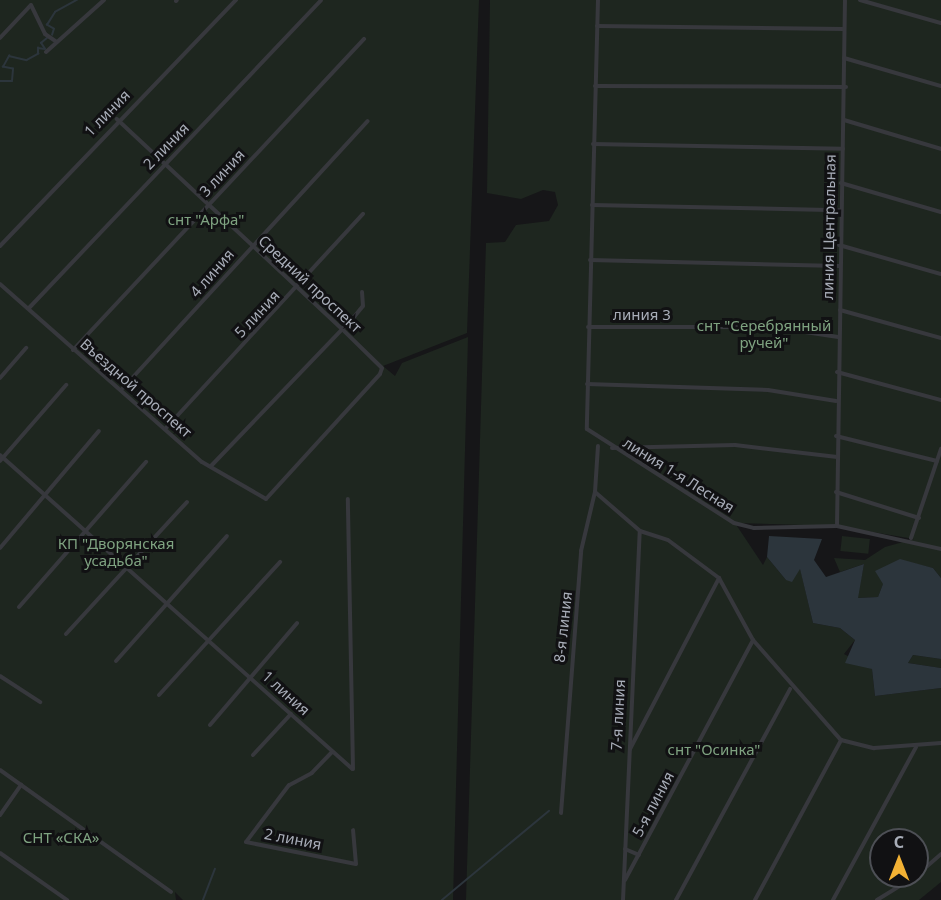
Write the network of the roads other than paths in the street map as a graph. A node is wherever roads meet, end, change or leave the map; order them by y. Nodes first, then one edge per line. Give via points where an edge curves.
1 (104, 0) edge
2 (236, 0) edge
3 (321, 0) edge
4 (598, 0) edge
5 (845, 0) edge
6 (860, 0) edge
7 (941, 23) edge
8 (597, 26) junction
9 (844, 29) junction
10 (0, 38) edge
11 (364, 39) dead end
12 (57, 42) junction
13 (46, 52) dead end
14 (844, 58) junction
15 (595, 86) junction
16 (941, 86) edge
17 (846, 87) junction
18 (117, 119) junction
19 (843, 120) junction
20 (368, 121) dead end
21 (593, 144) junction
22 (843, 149) junction
23 (941, 149) edge
24 (166, 164) junction
25 (841, 183) junction
26 (208, 205) junction
27 (592, 205) junction
28 (840, 210) junction
29 (941, 212) edge
30 (363, 214) dead end
31 (840, 245) junction
32 (0, 246) edge
33 (252, 246) junction
34 (590, 260) junction
35 (840, 266) junction
36 (941, 274) edge
37 (0, 284) edge
38 (297, 288) junction
39 (362, 292) dead end
40 (29, 308) junction
41 (840, 310) junction
42 (588, 327) junction
43 (342, 329) junction
44 (838, 337) junction
45 (941, 338) edge
46 (26, 348) dead end
47 (73, 350) junction
48 (837, 372) junction
49 (0, 378) edge
50 (587, 384) junction
51 (66, 385) dead end
52 (123, 388) junction
53 (941, 400) edge
54 (836, 401) junction
55 (166, 428) junction
56 (99, 431) dead end
57 (836, 436) junction
58 (598, 446) dead end
59 (612, 448) junction
60 (941, 449) edge
61 (837, 457) junction
62 (1, 458) edge
63 (937, 461) junction
64 (146, 462) dead end
65 (211, 466) junction
66 (595, 492) junction
67 (836, 492) junction
68 (47, 495) junction
69 (266, 499) joint
70 (348, 499) dead end
71 (188, 502) dead end
72 (920, 518) junction
73 (837, 526) junction
74 (640, 531) junction
75 (88, 532) junction
76 (227, 536) dead end
77 (913, 539) junction
78 (0, 548) edge
79 (941, 549) edge
80 (280, 562) dead end
81 (128, 567) junction
82 (719, 578) junction
83 (168, 603) junction
84 (19, 607) dead end
85 (297, 623) dead end
86 (66, 634) dead end
87 (209, 640) junction
88 (753, 640) junction
89 (116, 661) dead end
90 (0, 676) edge
91 (250, 677) junction
92 (790, 689) junction
93 (159, 695) dead end
94 (40, 702) dead end
95 (291, 714) junction
96 (210, 725) dead end
97 (841, 741) junction
98 (941, 743) edge
99 (916, 746) junction
100 (332, 752) junction
101 (628, 752) junction
102 (253, 755) dead end
103 (0, 770) edge
104 (21, 785) junction
105 (561, 813) dead end
106 (0, 815) edge
107 (353, 830) dead end
108 (625, 849) junction
109 (0, 853) edge
110 (941, 854) edge
111 (639, 855) junction
112 (929, 865) edge
113 (624, 883) junction
114 (897, 888) edge
115 (171, 892) dead end
116 (67, 900) edge
117 (623, 900) edge
118 (676, 900) edge
119 (755, 900) edge
120 (833, 900) edge
121 (877, 900) edge

1 - 12 street
2 - 18 street, 1 линия
3 - 24 street, 2 линия
4 - 8 street
5 - 9 street, линия Центральная
6 - 7 street
8 - 9 street
8 - 15 street
9 - 14 street, линия Центральная
10 - 12 street via 31,4 45,34
11 - 26 street, 3 линия
12 - 13 street
14 - 16 street
14 - 17 street, линия Центральная
15 - 17 street
15 - 21 street
17 - 19 street, линия Центральная
18 - 24 street, Средний проспект
18 - 32 street, 1 линия
19 - 22 street, линия Центральная
19 - 23 street
20 - 33 street, 4 линия
21 - 22 street
21 - 27 street
22 - 25 street, линия Центральная
24 - 26 street, Средний проспект
24 - 40 street, 2 линия
25 - 28 street, линия Центральная
25 - 29 street
26 - 33 street, Средний проспект
26 - 47 street, 3 линия
27 - 28 street
27 - 34 street
28 - 31 street, линия Центральная
30 - 38 street, 5 линия
31 - 35 street, линия Центральная
31 - 36 street
33 - 38 street, Средний проспект
33 - 52 street, 4 линия
34 - 35 street
34 - 42 street
35 - 41 street, линия Центральная
37 - 40 street, Въездной проспект
38 - 43 street, Средний проспект
38 - 55 street, 5 линия
39 - 43 street via 363,306
40 - 47 street, Въездной проспект
41 - 44 street, линия Центральная
41 - 45 street
42 - 44 street, линия 3 via 772,327
42 - 50 street
43 - 65 street
43 - 69 street, Средний проспект via 381,368
44 - 48 street, линия Центральная
46 - 49 street
47 - 52 street, Въездной проспект
48 - 53 street
48 - 54 street, линия Центральная
50 - 54 street via 768,390
50 - 59 street, линия 1-я Лесная via 587,429
51 - 62 street
52 - 55 street, Въездной проспект
54 - 57 street, линия Центральная
55 - 65 street, Въездной проспект
56 - 68 street
57 - 61 street, линия Центральная
57 - 63 street
58 - 66 street, 8-я линия
59 - 61 street via 735,445
59 - 73 street, линия 1-я Лесная via 734,523 754,528
60 - 63 street
61 - 67 street, линия Центральная
62 - 68 street, 1 линия
63 - 72 street
64 - 75 street
65 - 69 street, Въездной проспект
66 - 74 street
66 - 105 street, 8-я линия via 581,551
67 - 72 street
67 - 73 street, линия Центральная
68 - 75 street, 1 линия
68 - 78 street
70 - 100 street, 1 линия via 353,769
71 - 81 street
72 - 77 street
73 - 77 street, линия 1-я Лесная
74 - 82 street via 668,540
74 - 101 street, 7-я линия
75 - 81 street, 1 линия
75 - 84 street
76 - 83 street
77 - 79 street
80 - 87 street
81 - 83 street, 1 линия
81 - 86 street
82 - 88 street
82 - 101 street
83 - 87 street, 1 линия
83 - 89 street
85 - 91 street
87 - 91 street, 1 линия
87 - 93 street
88 - 92 street
88 - 111 street, 5-я линия
90 - 94 street
91 - 95 street, 1 линия
91 - 96 street
92 - 97 street
92 - 118 street
95 - 100 street, 1 линия
95 - 102 street
97 - 99 street via 873,748
97 - 119 street
98 - 99 street
99 - 120 street
100 - 107 street, 2 линия via 312,773 289,785 246,842 356,864
101 - 108 street, 7-я линия
103 - 104 street
104 - 106 street
104 - 115 street
108 - 111 street
108 - 113 street, 7-я линия
109 - 116 street
110 - 112 street
111 - 113 street, 5-я линия
113 - 117 street, 7-я линия
114 - 121 street

